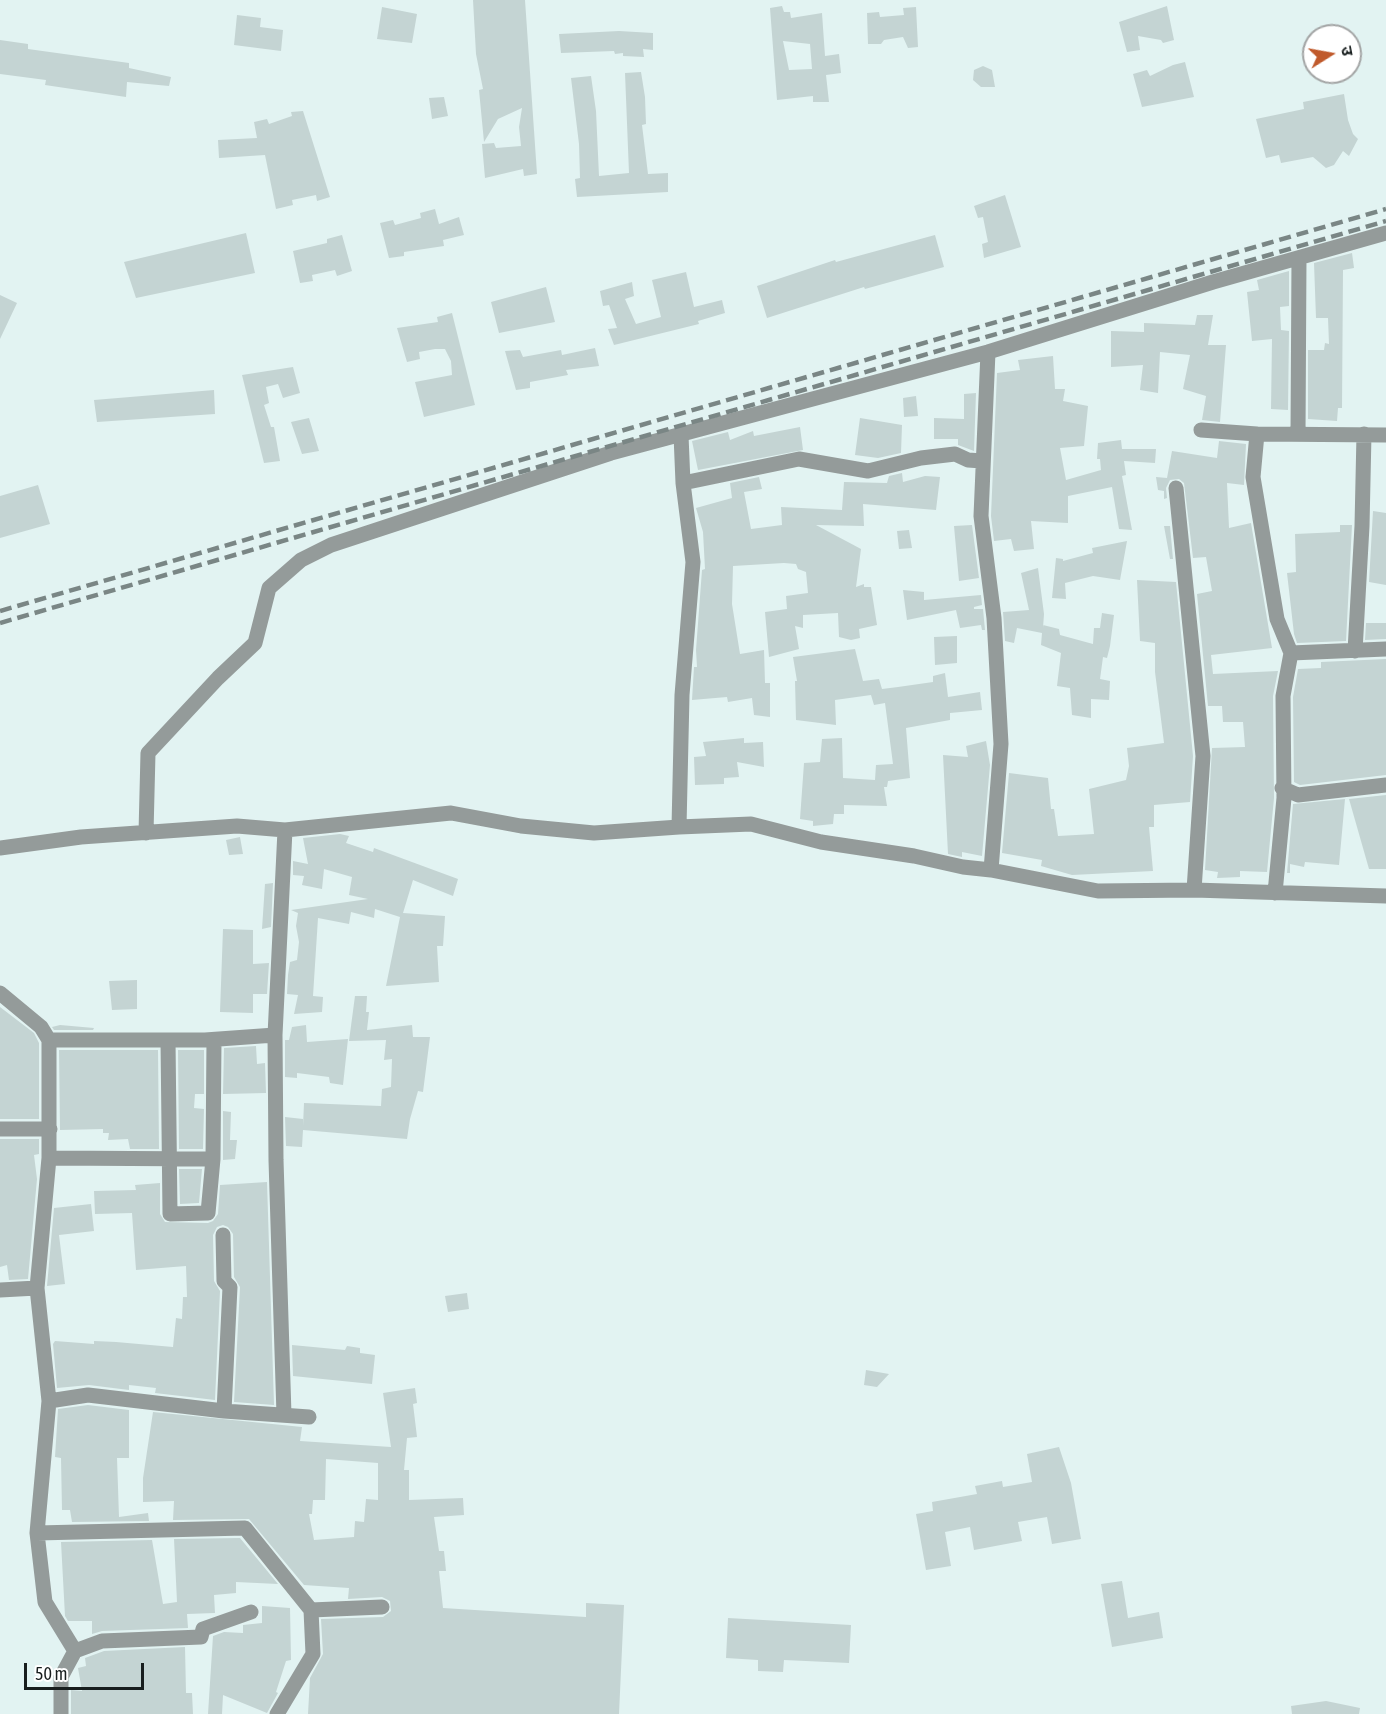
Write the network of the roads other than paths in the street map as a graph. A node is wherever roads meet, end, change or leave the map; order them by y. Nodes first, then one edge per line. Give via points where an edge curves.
1 (1386, 233) edge
2 (1299, 258) junction
3 (988, 352) junction
4 (1201, 430) dead end
5 (1257, 434) junction
6 (1298, 434) junction
7 (1364, 434) junction
8 (681, 435) junction
9 (1386, 435) edge
10 (982, 461) junction
11 (683, 483) junction
12 (1176, 488) dead end
13 (1386, 649) edge
14 (1355, 651) junction
15 (1291, 653) junction
16 (1386, 785) edge
17 (1282, 788) junction
18 (679, 827) junction
19 (285, 830) junction
20 (146, 832) junction
21 (0, 848) edge
22 (991, 870) junction
23 (1194, 890) junction
24 (1275, 893) junction
25 (1386, 896) edge
26 (0, 993) edge
27 (275, 1035) junction
28 (49, 1040) junction
29 (168, 1040) junction
30 (214, 1040) junction
31 (50, 1128) junction
32 (0, 1129) edge
33 (49, 1158) junction
34 (171, 1159) junction
35 (213, 1159) junction
36 (223, 1235) dead end
37 (37, 1288) junction
38 (0, 1290) edge
39 (49, 1401) junction
40 (224, 1412) junction
41 (284, 1415) junction
42 (309, 1417) dead end
43 (37, 1533) junction
44 (382, 1607) dead end
45 (311, 1610) junction
46 (251, 1612) dead end
47 (75, 1651) junction
48 (61, 1714) edge
49 (277, 1714) edge

1 - 2 street
2 - 3 street
2 - 6 street
3 - 8 street
3 - 10 street
4 - 5 street
5 - 6 street
5 - 15 street via 1253,477 1277,619
6 - 7 street
7 - 9 street
7 - 14 street
8 - 11 street
8 - 20 street via 611,453 331,545 301,560 268,588 255,643 148,753
10 - 11 street via 956,454 868,471 799,459
10 - 22 street via 981,516 994,618 1001,744
11 - 18 street via 693,562 682,695
12 - 23 street via 1203,756
13 - 14 street
14 - 15 street
15 - 17 street via 1283,696
16 - 17 street via 1298,795
17 - 24 street
18 - 19 street via 594,833 520,826 451,813
18 - 22 street via 751,824 821,842
19 - 20 street via 237,826
19 - 27 street
20 - 21 street
22 - 23 street via 1098,891
23 - 24 street
24 - 25 street
26 - 28 street via 41,1027
27 - 30 street
27 - 41 street
28 - 29 street
28 - 31 street
29 - 30 street
29 - 34 street
30 - 35 street
31 - 32 street
31 - 33 street
33 - 34 street
33 - 37 street
34 - 35 street
34 - 35 street via 170,1214 208,1214
36 - 40 street via 224,1281 230,1287
37 - 38 street
37 - 39 street
39 - 40 street via 88,1395
39 - 43 street
40 - 41 street
41 - 42 street
43 - 45 street via 245,1528
43 - 47 street via 45,1602
44 - 45 street
45 - 49 street via 314,1654
46 - 47 street via 203,1629 201,1637 102,1641
47 - 48 street via 61,1677

